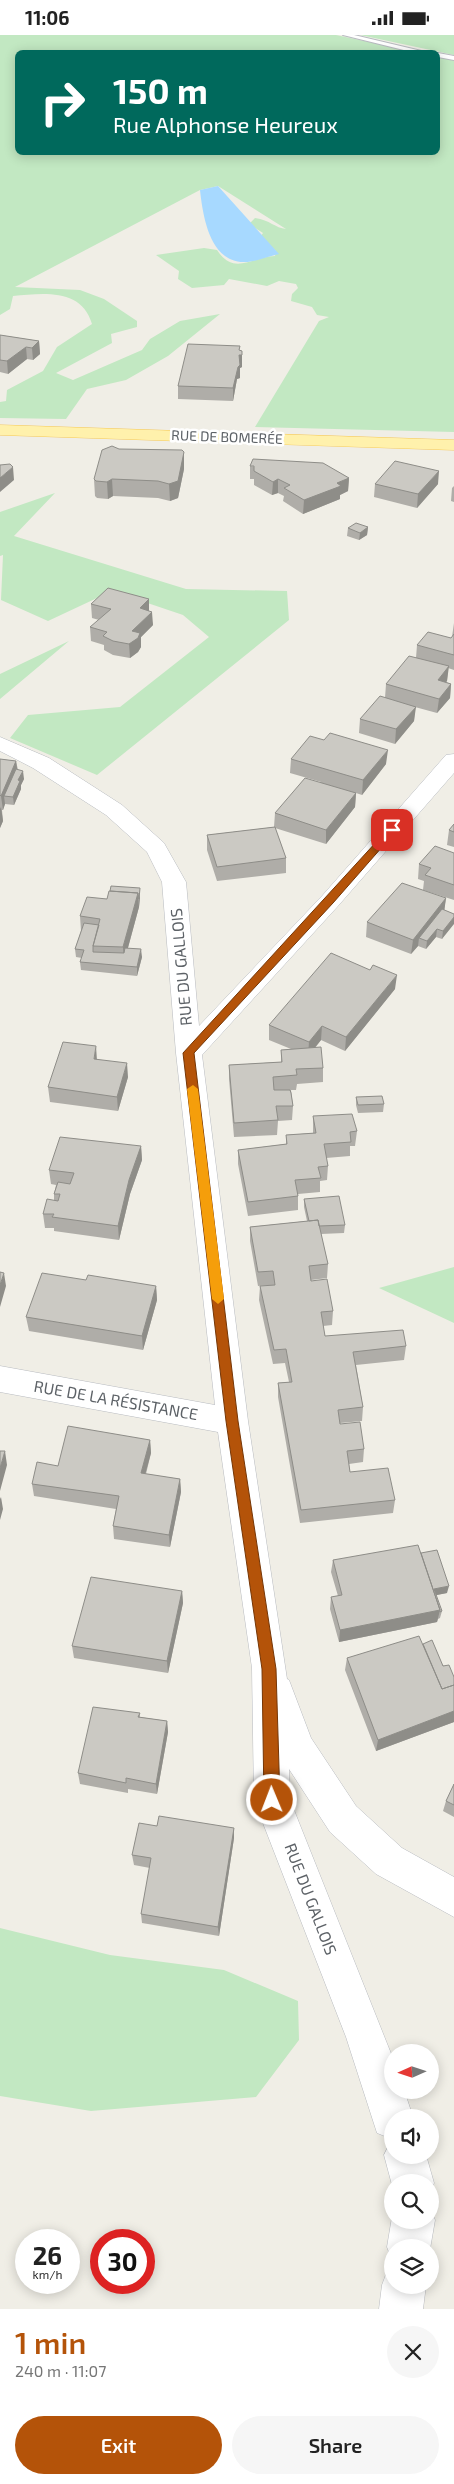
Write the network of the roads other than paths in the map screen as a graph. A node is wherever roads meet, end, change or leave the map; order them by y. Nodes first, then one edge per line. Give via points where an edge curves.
1 (346, 35) edge
2 (414, 50) edge
3 (440, 55) edge
4 (454, 58) edge
5 (0, 430) edge
6 (454, 445) edge
7 (0, 743) edge
8 (454, 760) edge
9 (189, 1053) junction
10 (0, 1379) edge
11 (232, 1421) junction
12 (269, 1669) junction
13 (454, 1898) edge
14 (389, 2109) edge
15 (403, 2294) edge
16 (401, 2309) edge

1 - 2 lane
3 - 4 lane
5 - 6 main road, RUE DE BOMERÉE
7 - 9 street, RUE DU GALLOIS via 42,763 114,810 156,848 174,882
8 - 9 street via 330,901
9 - 11 street, RUE DU GALLOIS
10 - 11 street, RUE DE LA RÉSISTANCE
11 - 12 street, RUE DU GALLOIS
12 - 13 street via 296,1748 343,1819 389,1861
12 - 14 street, RUE DU GALLOIS via 272,1800 366,2037
15 - 16 street

